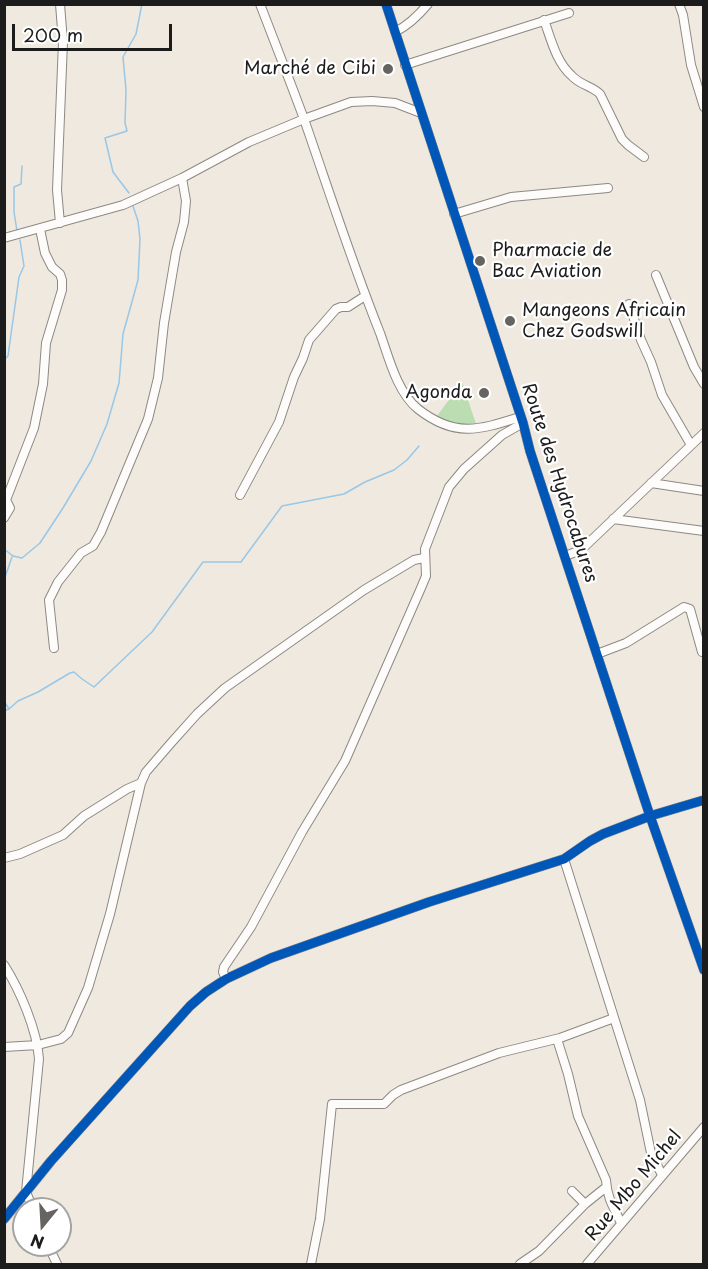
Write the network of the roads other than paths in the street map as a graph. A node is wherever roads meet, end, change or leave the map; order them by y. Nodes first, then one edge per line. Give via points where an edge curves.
1 (60, 4) edge
2 (260, 4) edge
3 (386, 4) edge
4 (428, 4) edge
5 (679, 4) edge
6 (569, 13) dead end
7 (544, 20) junction
8 (395, 33) junction
9 (405, 65) junction
10 (704, 107) edge
11 (421, 113) junction
12 (304, 119) junction
13 (644, 157) dead end
14 (182, 178) junction
15 (608, 188) dead end
16 (454, 214) junction
17 (60, 223) junction
18 (40, 229) junction
19 (4, 238) edge
20 (656, 275) dead end
21 (365, 296) junction
22 (629, 304) dead end
23 (704, 384) edge
24 (522, 420) junction
25 (704, 433) edge
26 (691, 445) junction
27 (651, 483) junction
28 (704, 491) edge
29 (240, 495) dead end
30 (4, 518) edge
31 (613, 519) junction
32 (704, 531) edge
33 (565, 556) junction
34 (424, 558) junction
35 (54, 648) dead end
36 (702, 652) dead end
37 (597, 654) junction
38 (141, 783) junction
39 (704, 800) edge
40 (650, 816) junction
41 (4, 858) edge
42 (564, 859) junction
43 (4, 965) edge
44 (704, 970) edge
45 (226, 979) junction
46 (614, 1018) junction
47 (557, 1039) junction
48 (38, 1045) junction
49 (4, 1047) edge
50 (704, 1127) edge
51 (662, 1175) junction
52 (605, 1188) junction
53 (572, 1191) dead end
54 (26, 1192) junction
55 (28, 1197) edge
56 (585, 1204) junction
57 (4, 1219) edge
58 (621, 1223) junction
59 (311, 1264) edge
60 (520, 1264) edge
61 (587, 1264) edge

1 - 17 street
2 - 12 street
3 - 8 street, Route des Hydrocabures
4 - 8 street via 416,19
5 - 10 street
6 - 7 street
7 - 9 street
7 - 13 street via 559,60 571,76 600,94 622,139
8 - 9 street, Route des Hydrocabures
9 - 11 street, Route des Hydrocabures
11 - 12 street via 395,103 351,102
11 - 16 street, Route des Hydrocabures
12 - 14 street via 249,142
12 - 21 street
14 - 17 street via 123,205
14 - 35 street via 184,222 148,419 93,546 81,553 49,600
15 - 16 street via 512,197
16 - 24 street, Route des Hydrocabures
17 - 18 street
18 - 19 street
18 - 30 street via 45,253 60,274 62,290 46,344 34,428 6,500 10,508
20 - 23 street
21 - 24 street via 404,393 416,408 435,422 453,428 485,428
21 - 29 street via 348,307 336,309 309,340 279,422
22 - 26 street via 662,395
24 - 33 street, Route des Hydrocabures
24 - 34 street via 464,469 449,487
25 - 26 street
26 - 27 street
27 - 28 street
27 - 31 street
31 - 32 street
31 - 33 street via 581,550
33 - 37 street, Route des Hydrocabures
34 - 38 street via 364,590 225,688 171,743
34 - 45 street via 426,576 345,761 251,927 224,967
36 - 37 street via 690,609 684,607 626,643
37 - 40 street, Route des Hydrocabures
38 - 41 street via 84,816 63,835
38 - 48 street via 88,988 68,1033
39 - 40 street
40 - 42 street via 603,834
40 - 44 street, Route des Hydrocabures
42 - 45 street via 282,954
42 - 46 street
43 - 48 street
45 - 54 street via 190,1006
46 - 47 street
46 - 51 street via 640,1100 651,1153
47 - 52 street via 578,1116 606,1180
47 - 59 street via 488,1057 401,1090 384,1104 332,1104 320,1219
48 - 49 street
48 - 54 street
50 - 51 street, Rue Mbo Michel
51 - 58 street, Rue Mbo Michel
52 - 56 street
52 - 58 street
53 - 56 street
54 - 55 street
54 - 57 street
56 - 60 street via 539,1251
58 - 61 street, Rue Mbo Michel

